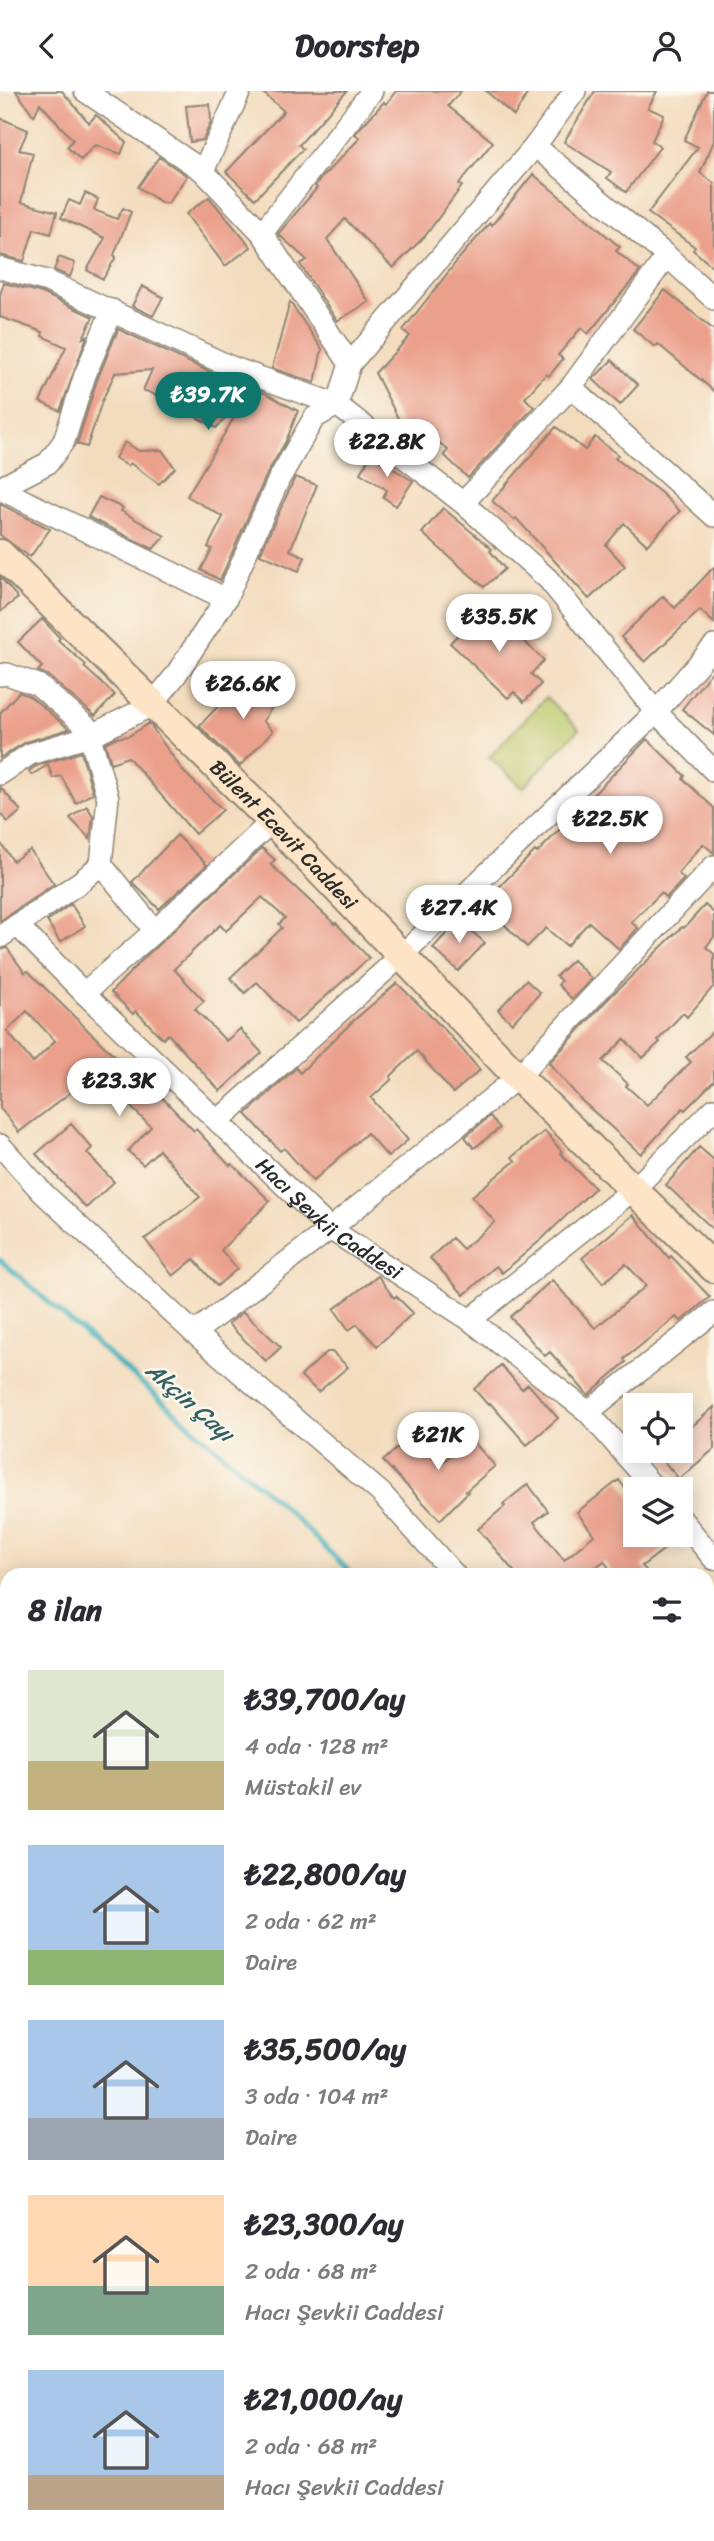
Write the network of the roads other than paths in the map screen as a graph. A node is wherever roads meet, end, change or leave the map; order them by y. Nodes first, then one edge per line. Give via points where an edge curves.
1 (85, 91) edge
2 (240, 91) edge
3 (372, 91) edge
4 (575, 91) edge
5 (535, 146) junction
6 (203, 171) junction
7 (262, 233) junction
8 (667, 256) junction
9 (0, 268) edge
10 (714, 299) edge
11 (112, 310) junction
12 (350, 364) junction
13 (571, 387) junction
14 (337, 405) junction
15 (0, 489) edge
16 (463, 503) junction
17 (714, 516) edge
18 (0, 554) edge
19 (226, 599) junction
20 (714, 646) edge
21 (0, 675) edge
22 (152, 705) junction
23 (656, 712) junction
24 (90, 736) junction
25 (714, 771) edge
26 (0, 774) edge
27 (272, 821) junction
28 (101, 864) junction
29 (714, 866) edge
30 (9, 931) edge
31 (155, 931) junction
32 (401, 956) junction
33 (84, 993) junction
34 (519, 1077) junction
35 (714, 1109) edge
36 (218, 1121) junction
37 (0, 1145) edge
38 (634, 1189) junction
39 (330, 1229) junction
40 (714, 1268) edge
41 (714, 1312) edge
42 (470, 1320) junction
43 (194, 1333) junction
44 (588, 1412) junction
45 (645, 1477) edge
46 (693, 1534) edge
47 (714, 1559) edge
48 (449, 1568) edge

1 - 6 street
2 - 6 street
3 - 7 street
4 - 5 street
5 - 8 street
5 - 12 street
6 - 7 street
7 - 12 street
8 - 10 street
8 - 13 street
9 - 11 street via 47,281
11 - 14 street via 231,367
11 - 15 street via 64,441 48,463
12 - 14 street
13 - 16 street
13 - 17 street
14 - 16 street
14 - 19 street via 314,418 279,479
15 - 19 street
16 - 23 street via 548,579
18 - 22 main road, Bülent Ecevit Caddesi
19 - 22 street
20 - 23 street
21 - 24 street via 38,685 87,727
22 - 24 street
22 - 27 main road, Bülent Ecevit Caddesi
23 - 25 street
23 - 32 street
24 - 26 street via 30,754
24 - 28 street via 108,798
27 - 31 street
27 - 32 main road, Bülent Ecevit Caddesi
28 - 30 street
28 - 31 street
29 - 34 street
30 - 33 street, Hacı Şevkii Caddesi
31 - 33 street
32 - 34 main road, Bülent Ecevit Caddesi
32 - 36 street
33 - 36 street, Hacı Şevkii Caddesi
34 - 38 main road, Bülent Ecevit Caddesi
34 - 39 street
35 - 38 street
36 - 39 street, Hacı Şevkii Caddesi
37 - 43 street via 42,1192
38 - 40 main road, Bülent Ecevit Caddesi
38 - 42 street
39 - 42 street, Hacı Şevkii Caddesi
39 - 43 street
41 - 44 street
42 - 44 street, Hacı Şevkii Caddesi
43 - 48 street via 381,1493
44 - 45 street, Hacı Şevkii Caddesi
46 - 47 street

